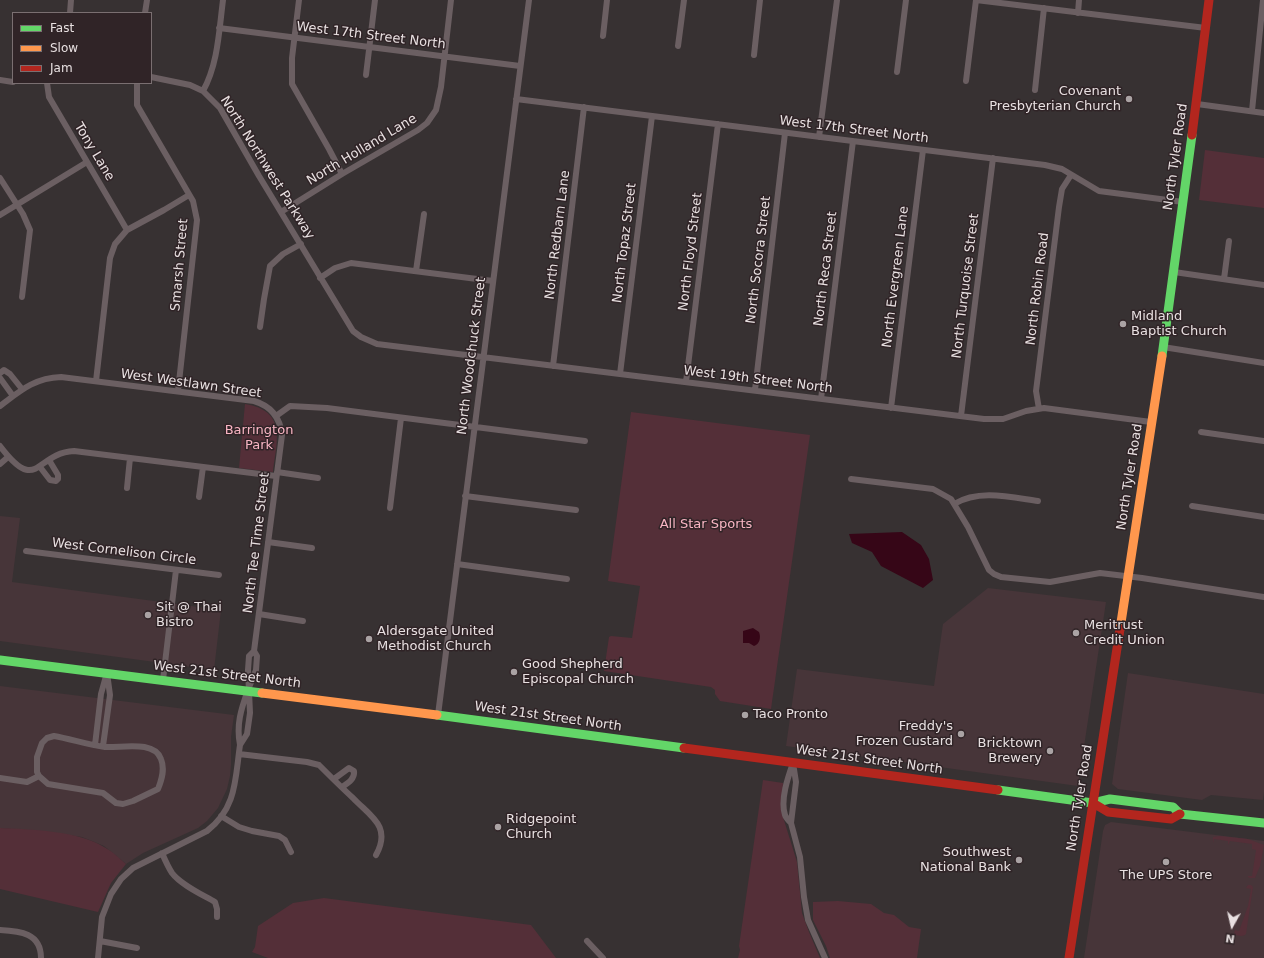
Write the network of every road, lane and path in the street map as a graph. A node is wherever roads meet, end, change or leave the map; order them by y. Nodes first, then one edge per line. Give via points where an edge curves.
1 (71, 0) edge
2 (147, 0) edge
3 (223, 0) edge
4 (299, 0) edge
5 (375, 0) edge
6 (451, 0) edge
7 (529, 0) edge
8 (607, 0) edge
9 (684, 0) edge
10 (760, 0) edge
11 (837, 0) edge
12 (906, 0) edge
13 (976, 0) edge
14 (1079, 0) edge
15 (1209, 0) edge
16 (1263, 0) edge
17 (1044, 8) junction
18 (70, 12) edge
19 (145, 12) edge
20 (1078, 12) junction
21 (219, 28) junction
22 (1206, 28) junction
23 (603, 36) dead end
24 (1262, 37) edge
25 (294, 38) junction
26 (678, 46) dead end
27 (369, 47) junction
28 (754, 55) dead end
29 (444, 56) junction
30 (520, 66) junction
31 (897, 72) dead end
32 (366, 74) dead end
33 (152, 77) edge
34 (0, 80) edge
35 (966, 81) dead end
36 (12, 82) edge
37 (47, 84) edge
38 (138, 84) edge
39 (1035, 90) dead end
40 (203, 91) junction
41 (516, 99) junction
42 (1197, 104) junction
43 (584, 107) junction
44 (1252, 111) junction
45 (1264, 113) edge
46 (652, 116) junction
47 (718, 124) junction
48 (785, 133) junction
49 (819, 137) junction
50 (853, 141) junction
51 (923, 150) junction
52 (993, 158) junction
53 (87, 162) junction
54 (342, 174) junction
55 (1071, 175) junction
56 (0, 178) edge
57 (189, 195) junction
58 (1184, 202) junction
59 (17, 205) junction
60 (281, 212) junction
61 (424, 214) dead end
62 (0, 215) edge
63 (127, 230) junction
64 (1229, 241) dead end
65 (301, 244) junction
66 (416, 271) junction
67 (1174, 272) junction
68 (320, 278) junction
69 (1224, 279) junction
70 (493, 281) junction
71 (1264, 285) edge
72 (22, 297) dead end
73 (260, 327) dead end
74 (361, 337) joint
75 (1163, 347) junction
76 (483, 357) junction
77 (1264, 363) edge
78 (553, 366) junction
79 (0, 373) edge
80 (620, 374) junction
81 (0, 378) edge
82 (96, 381) junction
83 (686, 382) junction
84 (22, 390) junction
85 (755, 390) junction
86 (178, 392) junction
87 (13, 396) junction
88 (821, 399) junction
89 (0, 406) edge
90 (891, 408) junction
91 (1039, 409) junction
92 (276, 416) junction
93 (961, 416) junction
94 (401, 418) junction
95 (1151, 422) junction
96 (474, 427) junction
97 (1202, 432) dead end
98 (585, 441) dead end
99 (1264, 442) edge
100 (1, 449) edge
101 (8, 457) junction
102 (130, 458) junction
103 (49, 460) junction
104 (0, 464) edge
105 (40, 467) junction
106 (203, 467) junction
107 (277, 474) junction
108 (318, 478) dead end
109 (851, 480) dead end
110 (127, 488) dead end
111 (465, 496) junction
112 (199, 497) dead end
113 (1038, 501) dead end
114 (954, 504) junction
115 (1192, 506) dead end
116 (390, 508) dead end
117 (576, 510) dead end
118 (1264, 517) edge
119 (268, 542) junction
120 (312, 548) dead end
121 (26, 551) dead end
122 (457, 564) junction
123 (176, 570) junction
124 (219, 575) dead end
125 (1127, 576) junction
126 (567, 579) dead end
127 (1264, 597) edge
128 (259, 614) junction
129 (303, 621) dead end
130 (0, 660) edge
131 (107, 673) junction
132 (163, 680) junction
133 (248, 690) junction
134 (438, 715) junction
135 (95, 745) junction
136 (240, 745) junction
137 (103, 746) junction
138 (239, 754) junction
139 (793, 763) junction
140 (39, 776) junction
141 (0, 778) edge
142 (334, 779) junction
143 (342, 787) junction
144 (1093, 803) junction
145 (221, 816) junction
146 (791, 823) junction
147 (1264, 823) edge
148 (291, 852) dead end
149 (162, 853) junction
150 (376, 855) dead end
151 (217, 917) dead end
152 (0, 930) edge
153 (587, 940) dead end
154 (100, 941) junction
155 (137, 948) dead end
156 (41, 958) edge
157 (98, 958) edge
158 (603, 958) edge
159 (825, 958) edge
160 (1069, 958) edge

1 - 18 street
2 - 19 street
3 - 21 street, North Northwest Parkway
4 - 25 street
5 - 27 street
6 - 29 street, North Holland Lane
7 - 30 street, North Woodchuck Street
8 - 23 street
9 - 26 street
10 - 28 street
11 - 49 street
12 - 31 street
13 - 17 street
13 - 35 street
14 - 20 street
15 - 22 main road, North Tyler Road
16 - 24 street
17 - 20 street
17 - 39 street
20 - 22 street
21 - 25 street, West 17th Street North
21 - 40 street, North Northwest Parkway via 216,58
22 - 42 main road, North Tyler Road
24 - 44 street
25 - 27 street, West 17th Street North
25 - 54 street via 292,84
27 - 29 street, West 17th Street North
27 - 32 street
29 - 30 street, West 17th Street North
29 - 54 street, North Holland Lane via 436,110 427,123
30 - 41 street, North Woodchuck Street
33 - 40 street via 190,85
34 - 36 street
37 - 53 street, Tony Lane via 49,97
38 - 57 street, Smarsh Street via 137,105
40 - 60 street, North Northwest Parkway via 220,108
41 - 43 street, West 17th Street North
41 - 70 street, North Woodchuck Street
42 - 44 street
42 - 58 main road, North Tyler Road
43 - 46 street, West 17th Street North
43 - 78 street, North Redbarn Lane
44 - 45 street
46 - 47 street, West 17th Street North
46 - 80 street, North Topaz Street
47 - 48 street, West 17th Street North
47 - 83 street, North Floyd Street
48 - 49 street, West 17th Street North
48 - 85 street, North Socora Street
49 - 50 street, West 17th Street North
50 - 51 street, West 17th Street North
50 - 88 street, North Reca Street
51 - 52 street, West 17th Street North
51 - 90 street, North Evergreen Lane
52 - 55 street, West 17th Street North via 1045,165 1062,169
52 - 93 street, North Turquoise Street
53 - 59 street
53 - 63 street, Tony Lane
54 - 60 street, North Holland Lane
55 - 58 street, West 17th Street North via 1099,191
55 - 91 street, North Robin Road via 1062,189 1059,207 1036,391
56 - 59 street
57 - 63 street
57 - 86 street, Smarsh Street via 197,220
58 - 67 main road, North Tyler Road
59 - 62 street
59 - 72 street via 30,230
60 - 65 street, North Northwest Parkway
61 - 66 street
63 - 82 street via 115,244 110,258
64 - 69 street
65 - 68 street, North Northwest Parkway
65 - 73 street via 283,254 270,266
66 - 68 street via 351,263 334,268
66 - 70 street
67 - 69 street
67 - 75 main road, North Tyler Road
68 - 74 street, North Northwest Parkway via 353,331
69 - 71 street
70 - 76 street, North Woodchuck Street
74 - 76 street, West 19th Street North via 377,344
75 - 77 street
75 - 95 main road, North Tyler Road
76 - 78 street, West 19th Street North
76 - 96 street, North Woodchuck Street
78 - 80 street, West 19th Street North
79 - 84 street via 4,370 8,372
80 - 83 street, West 19th Street North
81 - 87 street
82 - 84 street, West Westlawn Street via 46,378
82 - 86 street, West Westlawn Street
83 - 85 street, West 19th Street North
84 - 87 street, West Westlawn Street
85 - 88 street, West 19th Street North
86 - 92 street, West Westlawn Street via 254,401 265,405
87 - 89 street, West Westlawn Street
88 - 90 street, West 19th Street North
90 - 93 street, West 19th Street North
91 - 93 street, West 19th Street North via 1003,419
91 - 95 street, West 19th Street North
92 - 94 street via 290,406
92 - 107 street, North Tee Time Street via 282,435
94 - 96 street
94 - 116 street
95 - 125 main road, North Tyler Road
96 - 98 street
96 - 111 street, North Woodchuck Street
97 - 99 street
100 - 101 street
101 - 104 street
101 - 105 street via 24,470
102 - 103 street via 74,451 60,453
102 - 106 street
102 - 110 street
103 - 105 street
103 - 105 street via 58,475 56,481 50,480
106 - 107 street
106 - 112 street
107 - 108 street
107 - 119 street, North Tee Time Street
109 - 114 street via 933,489 951,499
111 - 117 street
111 - 122 street, North Woodchuck Street
113 - 114 street via 986,494 964,498
114 - 125 street via 989,570 1001,577 1050,582 1100,573
115 - 118 street
119 - 120 street
119 - 128 street, North Tee Time Street
121 - 123 street, West Cornelison Circle
122 - 126 street
122 - 134 street, North Woodchuck Street
123 - 124 street, West Cornelison Circle
123 - 132 street
125 - 127 street
125 - 144 main road, North Tyler Road
128 - 129 street
128 - 133 street, North Tee Time Street via 254,651 257,656 256,670
130 - 131 main road, West 21st Street North
131 - 132 main road, West 21st Street North
131 - 135 street
131 - 137 street via 110,695
132 - 133 main road, West 21st Street North
133 - 134 main road, West 21st Street North
133 - 136 street, North Tee Time Street via 240,711
133 - 136 street, North Tee Time Street via 250,712 247,734
134 - 139 main road, West 21st Street North
135 - 137 street
135 - 140 street via 54,736 47,738 42,743 37,757
136 - 138 street, North Tee Time Street
137 - 140 street via 144,746 153,749 160,755 163,764 158,789 123,804 116,803 102,793 48,784
138 - 142 street via 319,765
138 - 145 street, North Tee Time Street via 233,794
139 - 144 main road, West 21st Street North
139 - 146 street via 796,782
139 - 146 street via 784,798 785,816
140 - 141 street via 27,782
142 - 143 street
142 - 143 street via 348,768 354,771 352,779
143 - 150 street via 374,817 381,830 382,839
144 - 147 main road, West 21st Street North via 1110,800 1173,807 1180,814
144 - 160 main road, North Tyler Road
145 - 148 street via 239,827 279,836 285,840
145 - 149 street, North Tee Time Street via 207,831
146 - 159 street via 800,857 808,920
149 - 151 street via 176,877 215,902
149 - 154 street, North Tee Time Street via 133,868 117,885 104,910
152 - 156 street via 31,936 39,944
153 - 158 street
154 - 155 street
154 - 157 street, North Tee Time Street

